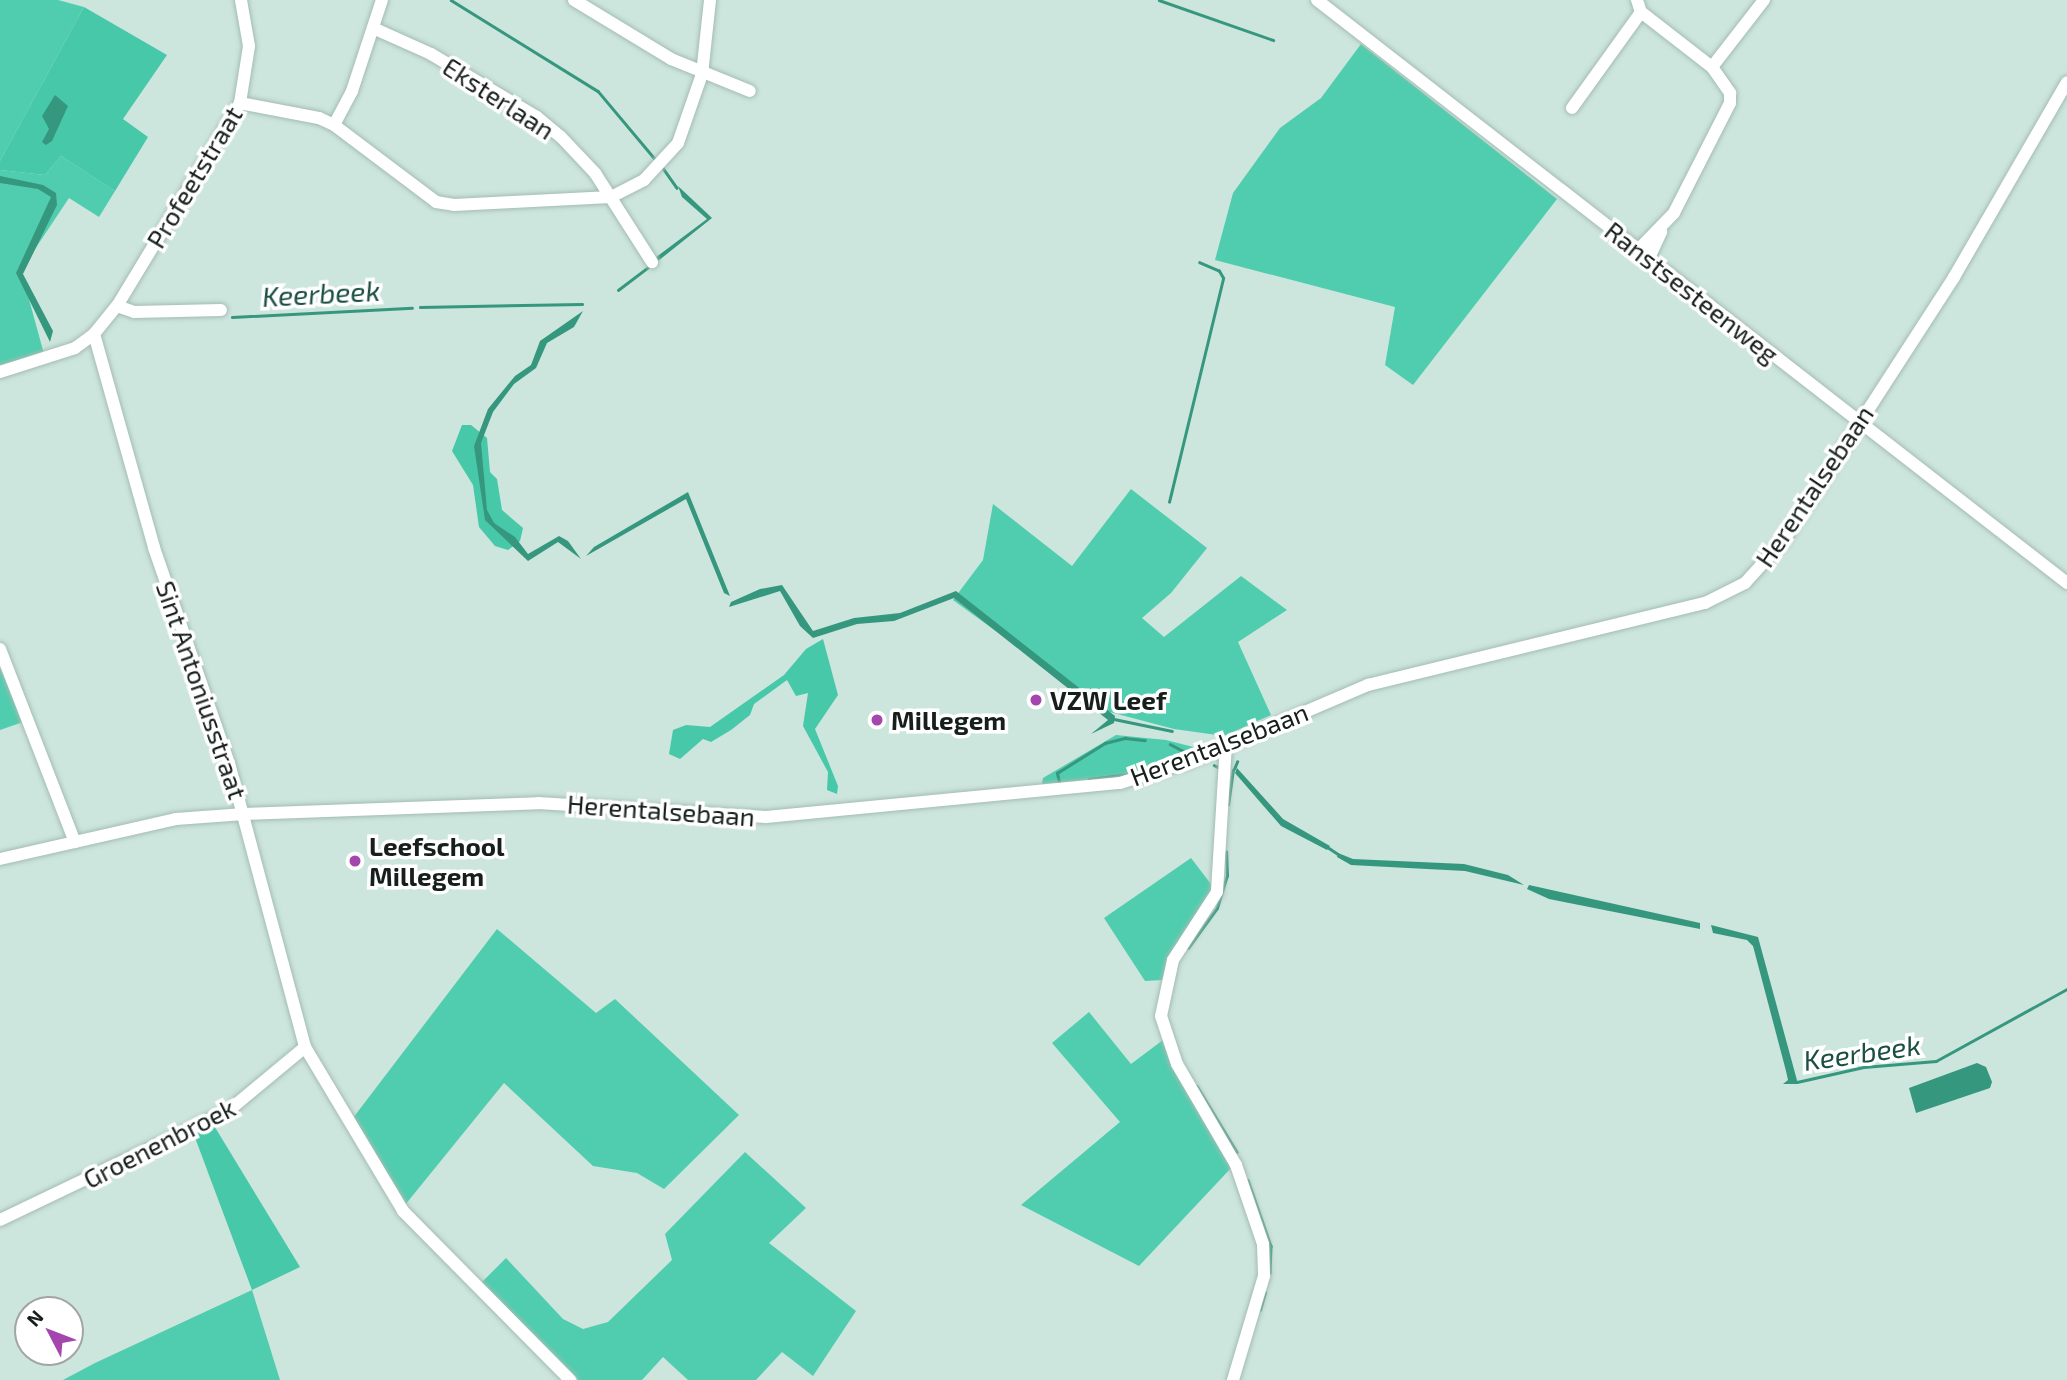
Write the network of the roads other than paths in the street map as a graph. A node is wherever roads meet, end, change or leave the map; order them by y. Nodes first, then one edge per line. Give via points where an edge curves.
1 (241, 0) edge
2 (382, 0) edge
3 (575, 0) edge
4 (710, 0) edge
5 (1317, 0) edge
6 (1764, 0) edge
7 (1639, 6) edge
8 (373, 28) junction
9 (1712, 66) junction
10 (702, 74) junction
11 (2067, 82) edge
12 (750, 91) dead end
13 (240, 103) junction
14 (1572, 107) dead end
15 (334, 125) junction
16 (611, 197) junction
17 (1643, 254) junction
18 (652, 262) dead end
19 (117, 306) junction
20 (221, 310) dead end
21 (94, 334) junction
22 (0, 372) edge
23 (1859, 421) junction
24 (2067, 583) edge
25 (0, 649) edge
26 (1226, 744) junction
27 (244, 814) junction
28 (75, 842) junction
29 (0, 859) edge
30 (305, 1047) junction
31 (0, 1220) edge
32 (570, 1380) edge
33 (1233, 1380) edge

1 - 13 street, Profeetstraat via 249,46
2 - 8 street
3 - 10 street
4 - 10 street
5 - 17 street, Ranstsesteenweg
6 - 9 street
7 - 9 street
7 - 14 street
8 - 15 street via 352,91
8 - 16 street, Eksterlaan via 430,54 537,117 574,150
9 - 17 street via 1730,93 1730,103 1661,232
10 - 12 street
10 - 16 street via 678,143 644,180
11 - 23 street, Herentalsebaan via 1954,277
13 - 15 street
13 - 19 street, Profeetstraat
15 - 16 street via 436,202 495,204
16 - 18 street, Eksterlaan
17 - 23 street, Ranstsesteenweg
19 - 20 street via 134,312
19 - 21 street, Profeetstraat
21 - 22 street, Profeetstraat via 59,357
21 - 27 street, Sint Antoniusstraat via 154,548
23 - 24 street, Ranstsesteenweg
23 - 26 street, Herentalsebaan via 1784,540 1734,590 1665,616 1368,685
25 - 28 street
26 - 27 street, Herentalsebaan via 1161,772 1120,783 766,817 548,803
26 - 33 street via 1217,892 1173,960 1161,1016 1177,1064 1224,1138 1263,1244 1264,1276
27 - 28 street, Herentalsebaan via 176,819
27 - 30 street, Sint Antoniusstraat
28 - 29 street, Herentalsebaan
30 - 31 street, Groenenbroek via 264,1085 217,1117
30 - 32 street, Sint Antoniusstraat via 403,1211

